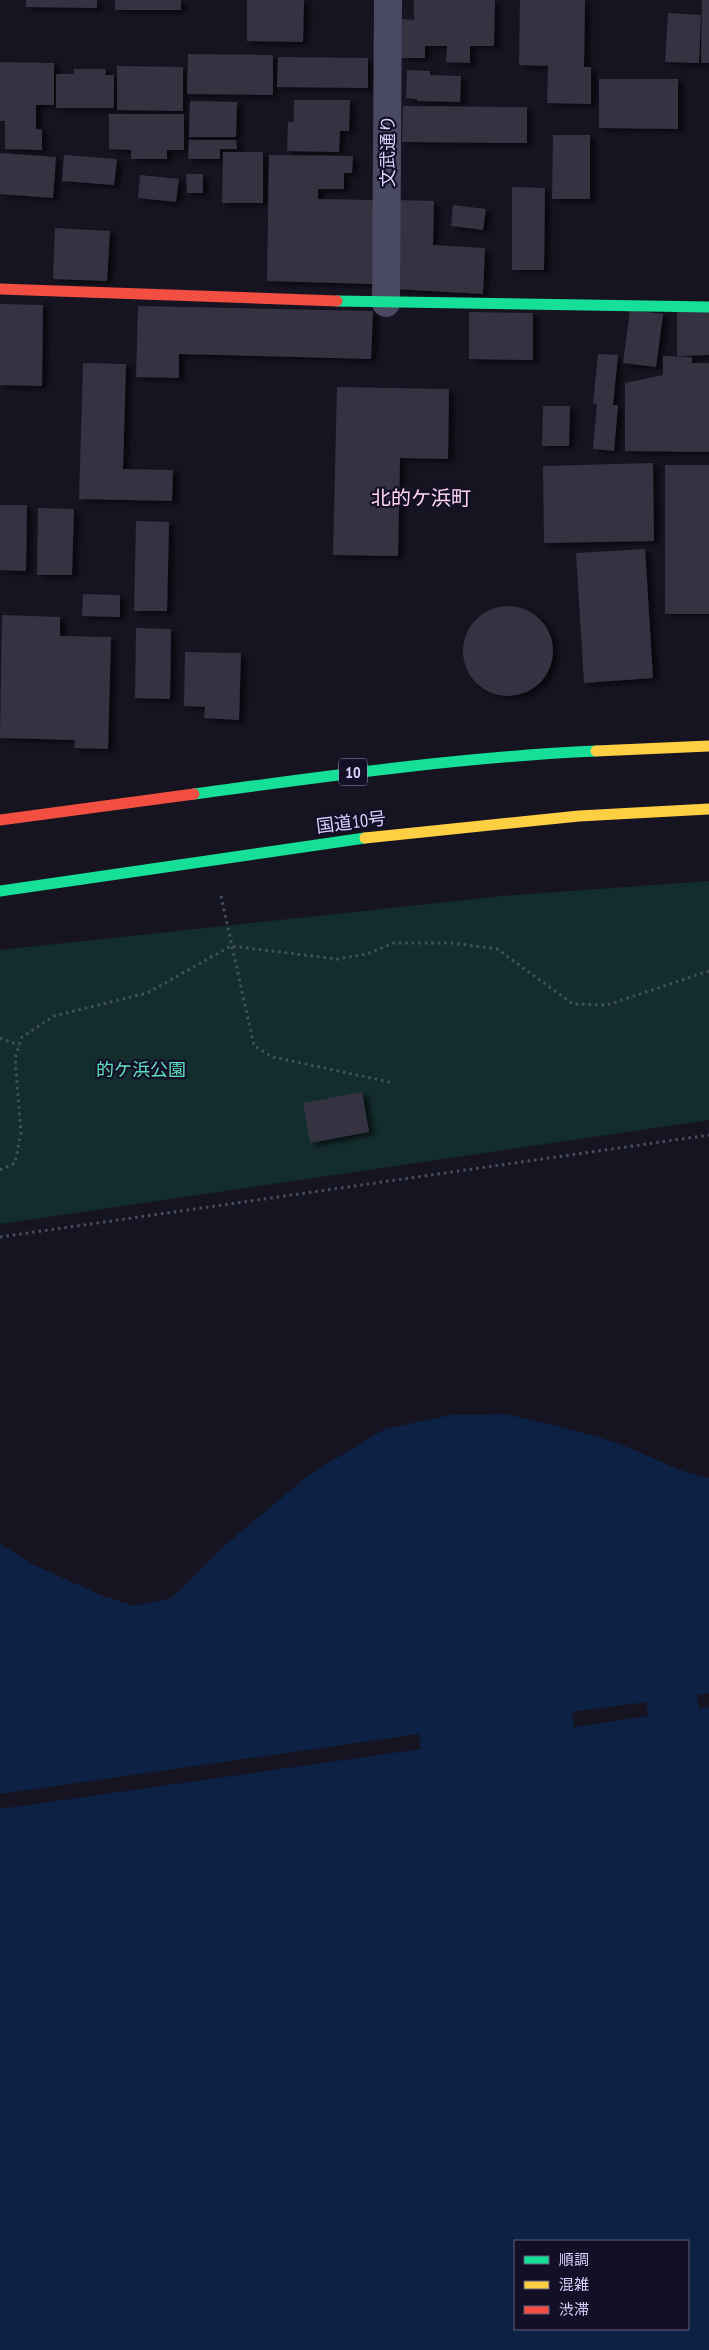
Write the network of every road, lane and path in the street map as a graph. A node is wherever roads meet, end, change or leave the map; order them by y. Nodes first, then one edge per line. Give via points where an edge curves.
1 (388, 0) edge
2 (0, 289) edge
3 (386, 303) junction
4 (709, 306) edge
5 (709, 746) edge
6 (709, 809) edge
7 (0, 820) edge
8 (0, 891) edge
9 (221, 896) dead end
10 (231, 946) junction
11 (709, 971) edge
12 (0, 1038) edge
13 (19, 1045) junction
14 (394, 1083) dead end
15 (709, 1134) edge
16 (0, 1170) edge
17 (0, 1237) edge

1 - 3 street, 文武通り
2 - 3 main road
3 - 4 main road
5 - 7 main road, 10 via 531,754 418,764
6 - 8 main road, 国道10号 via 460,826
9 - 10 path
10 - 11 path via 337,959 367,954 394,943 452,943 497,949 573,1004 607,1006
10 - 13 path via 147,993 54,1016 22,1037
10 - 14 path via 254,1046 273,1057
12 - 13 path
13 - 16 path via 15,1058 21,1133 15,1163
15 - 17 path

